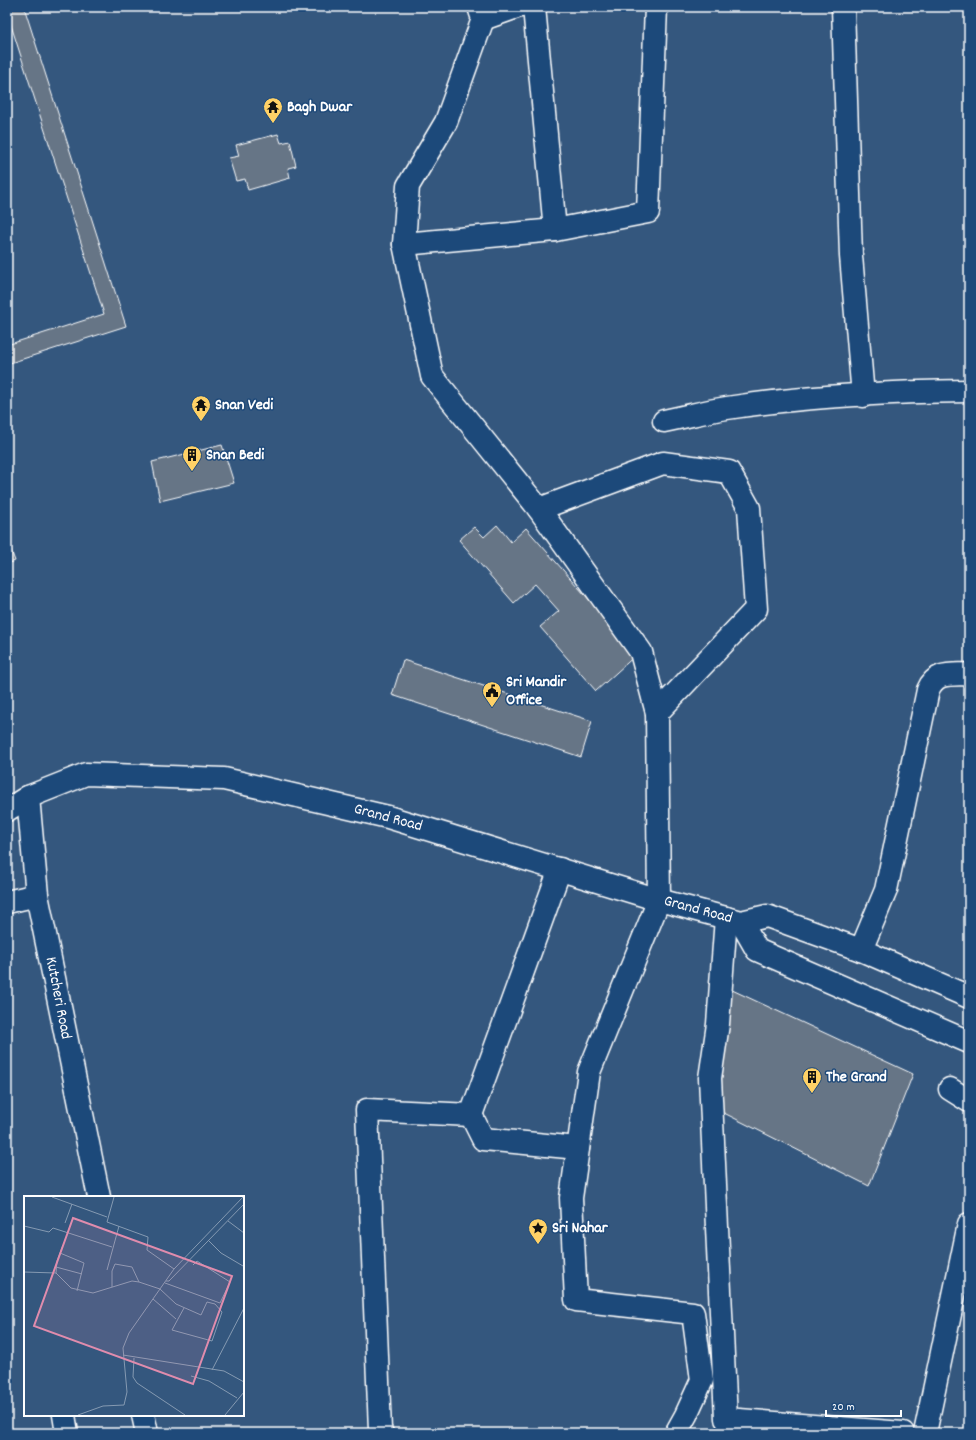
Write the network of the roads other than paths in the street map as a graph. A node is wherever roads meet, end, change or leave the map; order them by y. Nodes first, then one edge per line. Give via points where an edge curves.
1 (516, 7) edge
2 (534, 7) edge
3 (656, 7) edge
4 (842, 7) edge
5 (481, 13) edge
6 (555, 230) junction
7 (404, 244) junction
8 (969, 391) edge
9 (863, 396) junction
10 (664, 421) dead end
11 (539, 509) junction
12 (969, 674) edge
13 (657, 713) junction
14 (28, 797) junction
15 (7, 810) edge
16 (560, 870) junction
17 (37, 895) junction
18 (659, 900) junction
19 (7, 902) edge
20 (733, 920) junction
21 (861, 950) junction
22 (969, 998) edge
23 (969, 1042) edge
24 (950, 1089) dead end
25 (969, 1101) edge
26 (471, 1115) junction
27 (578, 1148) junction
28 (99, 1196) edge
29 (969, 1224) edge
30 (64, 1416) edge
31 (143, 1416) edge
32 (67, 1433) edge
33 (147, 1433) edge
34 (382, 1433) edge
35 (676, 1433) edge
36 (903, 1433) edge
37 (925, 1433) edge

1 - 5 street
2 - 6 street
3 - 6 street via 648,212
4 - 9 street via 850,256
5 - 7 street via 446,122 408,186
6 - 7 street
7 - 11 street via 432,376
8 - 9 street
9 - 10 street via 725,408
11 - 13 street via 641,652
11 - 13 street via 663,463 729,472 749,508 756,609
12 - 21 street via 939,676 932,681 928,690 886,890
13 - 18 street
14 - 15 street, Grand Road
14 - 16 street, Grand Road via 86,774 224,779 388,817
14 - 17 street, Kutcheri Road
16 - 18 street, Grand Road
16 - 26 street
17 - 19 street
17 - 28 street, Kutcheri Road
18 - 20 street, Grand Road
18 - 27 street via 589,1072
20 - 21 street, Grand Road via 767,916
20 - 23 street, Grand Road via 757,950
20 - 36 street via 710,1078 726,1419
21 - 22 street, Grand Road
24 - 25 street
26 - 27 street via 483,1139
26 - 34 street via 366,1110
27 - 35 street via 571,1198 576,1300 693,1313 702,1380
29 - 37 street
30 - 32 street
31 - 33 street

